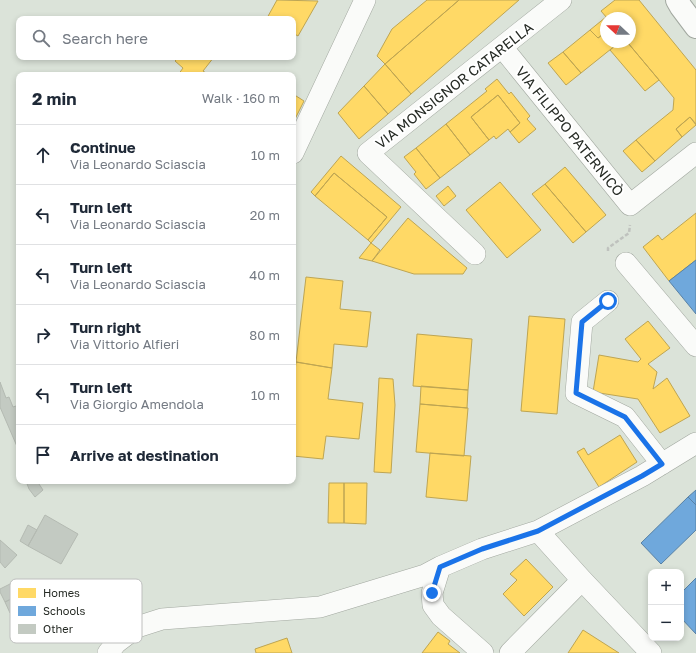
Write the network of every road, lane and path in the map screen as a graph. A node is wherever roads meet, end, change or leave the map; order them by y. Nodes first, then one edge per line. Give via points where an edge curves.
1 (365, 0) edge
2 (561, 0) edge
3 (678, 2) edge
4 (696, 27) edge
5 (502, 47) junction
6 (296, 147) edge
7 (696, 152) edge
8 (630, 206) junction
9 (475, 254) dead end
10 (626, 263) joint
11 (608, 301) dead end
12 (696, 346) edge
13 (696, 444) edge
14 (662, 464) junction
15 (538, 531) junction
16 (440, 567) junction
17 (582, 580) junction
18 (142, 625) edge
19 (116, 643) edge
20 (108, 653) edge
21 (482, 653) edge
22 (510, 653) edge
23 (651, 653) edge

1 - 6 street
2 - 5 street, VIA MONSIGNOR CATARELLA
3 - 4 main road
5 - 8 street, VIA FILIPPO PATERNICÒ
5 - 9 street, VIA MONSIGNOR CATARELLA via 368,152
7 - 8 street, VIA FILIPPO PATERNICÒ
8 - 10 path via 629,233 608,248 616,260
10 - 12 street
11 - 14 street via 582,322 576,393 625,417
13 - 14 street
14 - 15 street
15 - 16 street via 482,549
15 - 17 street
16 - 18 street via 425,575 320,607 162,619
16 - 21 street via 432,593 433,605 441,616
17 - 22 street
17 - 23 street
19 - 20 street

